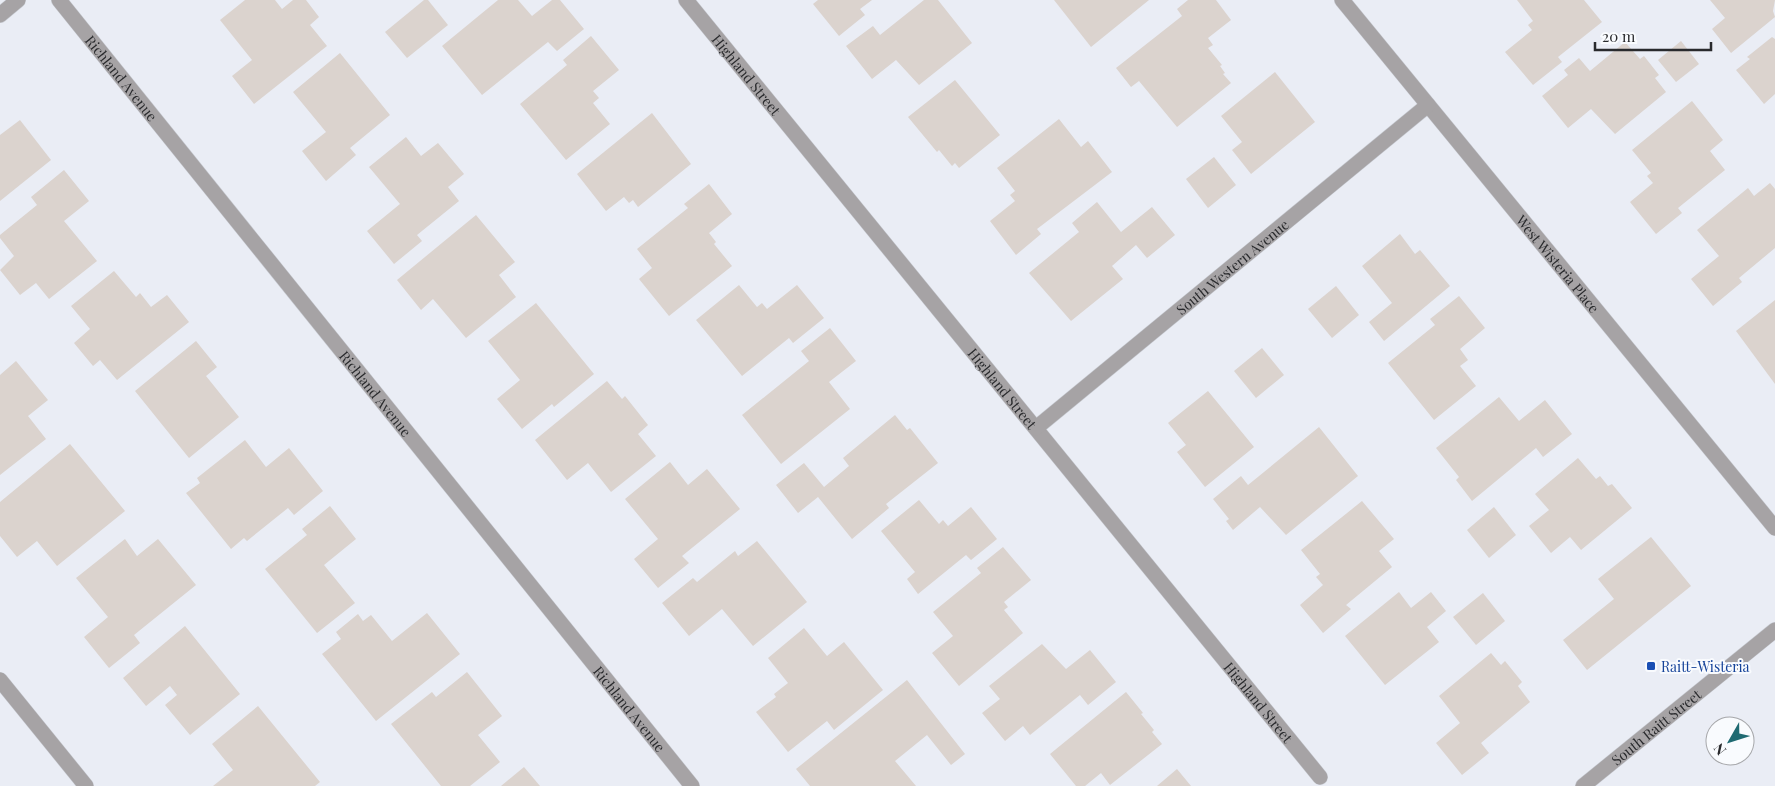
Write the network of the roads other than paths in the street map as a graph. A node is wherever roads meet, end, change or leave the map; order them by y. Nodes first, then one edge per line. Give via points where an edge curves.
1 (18, 0) edge
2 (59, 0) edge
3 (686, 0) edge
4 (1342, 0) edge
5 (0, 15) edge
6 (1428, 105) junction
7 (1036, 428) junction
8 (1775, 528) edge
9 (1775, 630) edge
10 (0, 680) edge
11 (1320, 777) dead end
12 (86, 786) edge
13 (692, 786) edge
14 (1582, 786) edge

1 - 5 street
2 - 13 street, Richland Avenue
3 - 7 street, Highland Street
4 - 6 street, West Wisteria Place
6 - 7 street, South Western Avenue
6 - 8 street, West Wisteria Place
7 - 11 street, Highland Street
9 - 14 street, South Raitt Street
10 - 12 street

